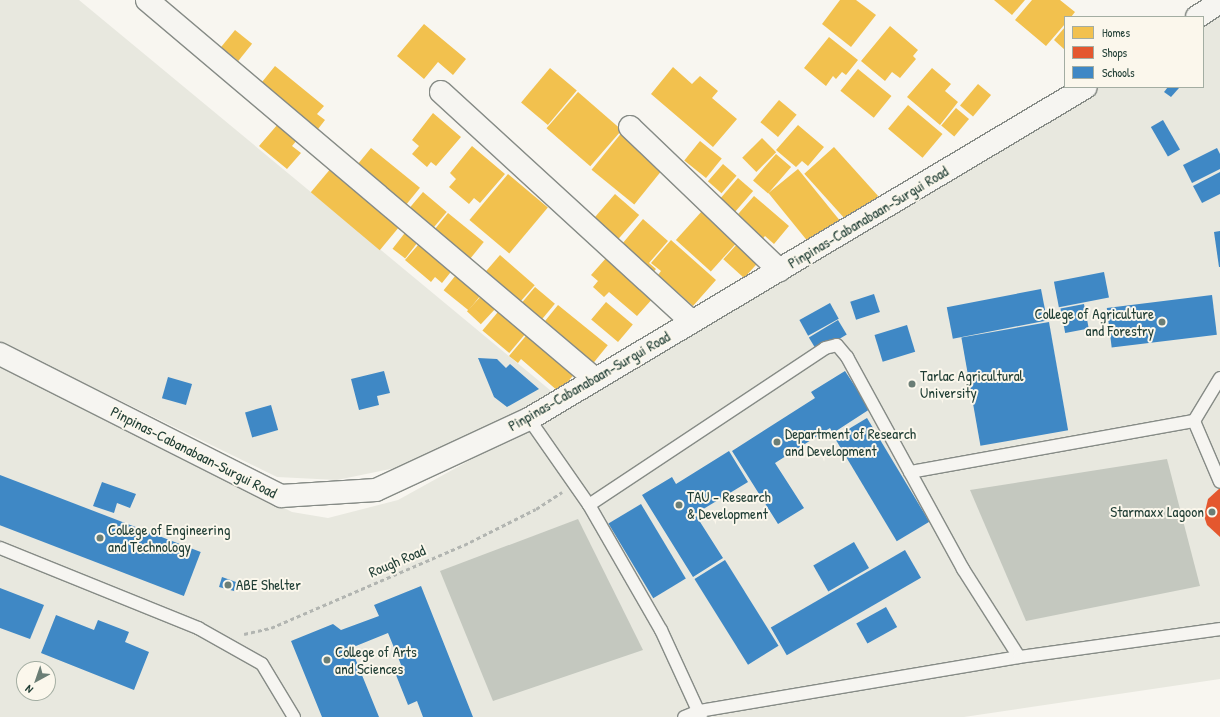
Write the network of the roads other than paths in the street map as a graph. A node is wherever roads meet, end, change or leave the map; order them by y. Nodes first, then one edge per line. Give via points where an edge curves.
1 (146, 0) edge
2 (1220, 2) edge
3 (1199, 16) edge
4 (1084, 88) edge
5 (441, 92) dead end
6 (630, 126) dead end
7 (779, 270) junction
8 (692, 322) junction
9 (0, 354) edge
10 (1220, 378) edge
11 (595, 379) junction
12 (529, 419) junction
13 (1194, 421) junction
14 (910, 472) junction
15 (1220, 482) edge
16 (589, 505) junction
17 (0, 548) edge
18 (1220, 629) edge
19 (1019, 657) junction
20 (700, 714) edge
21 (294, 717) edge
22 (684, 717) edge

1 - 11 street
2 - 3 street
4 - 7 street, Pinpinas-Cabanabaan-Surgui Road
5 - 8 street
6 - 7 street
7 - 8 street, Pinpinas-Cabanabaan-Surgui Road
8 - 11 street, Pinpinas-Cabanabaan-Surgui Road
9 - 12 street, Pinpinas-Cabanabaan-Surgui Road via 281,496 376,490
10 - 13 lane
11 - 12 street, Pinpinas-Cabanabaan-Surgui Road
12 - 16 lane
13 - 14 lane
13 - 15 lane
14 - 16 lane via 847,358 837,345 825,348
14 - 19 lane via 963,569
16 - 20 lane via 661,630
17 - 21 lane via 198,628 262,664
18 - 19 lane
19 - 20 lane
20 - 22 lane

